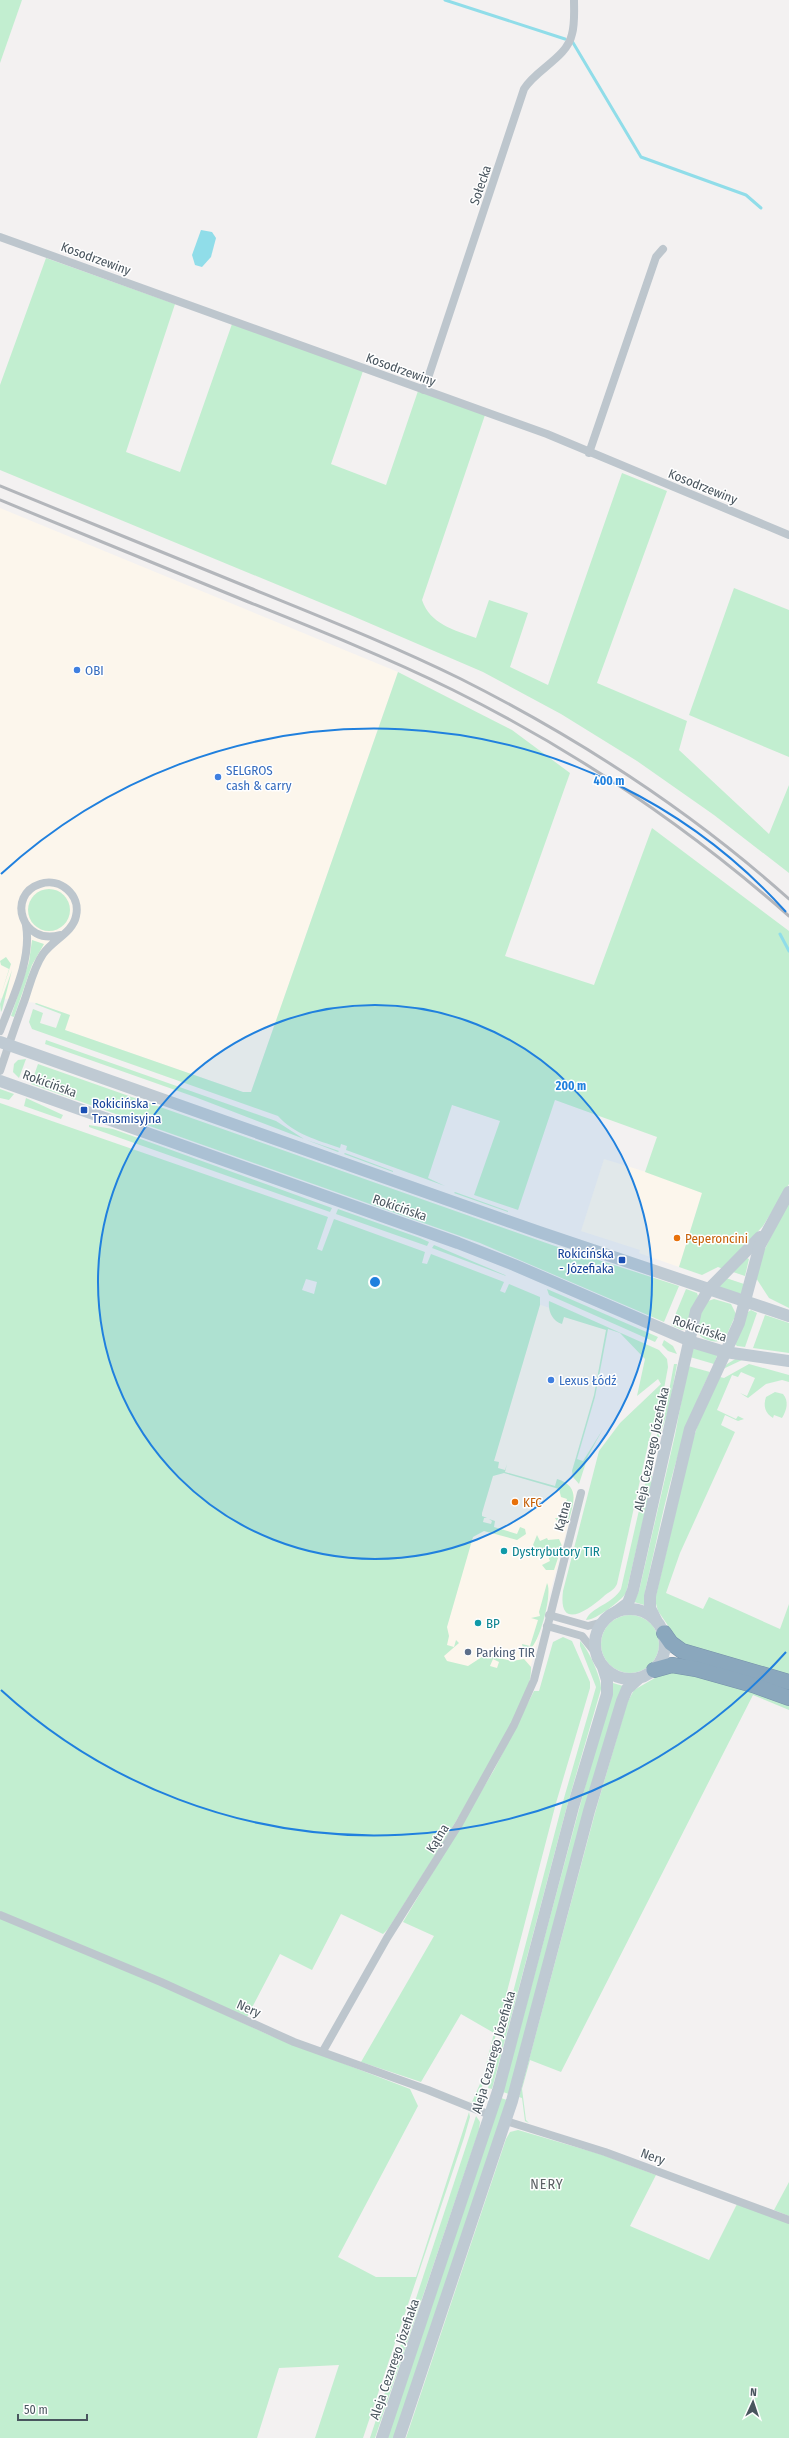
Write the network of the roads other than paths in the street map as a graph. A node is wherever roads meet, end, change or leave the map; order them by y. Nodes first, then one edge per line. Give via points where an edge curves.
1 (574, 0) edge
2 (0, 237) edge
3 (663, 250) dead end
4 (424, 390) junction
5 (590, 453) junction
6 (789, 535) edge
7 (26, 924) junction
8 (60, 935) junction
9 (0, 1032) edge
10 (5, 1043) edge
11 (0, 1071) edge
12 (0, 1081) edge
13 (789, 1192) edge
14 (770, 1224) junction
15 (709, 1289) junction
16 (745, 1301) junction
17 (789, 1316) edge
18 (688, 1340) junction
19 (725, 1352) junction
20 (789, 1361) edge
21 (581, 1493) dead end
22 (616, 1612) junction
23 (549, 1615) junction
24 (656, 1620) junction
25 (603, 1622) junction
26 (547, 1626) junction
27 (664, 1633) junction
28 (596, 1652) junction
29 (603, 1667) junction
30 (654, 1670) junction
31 (639, 1678) junction
32 (789, 1682) edge
33 (789, 1698) edge
34 (0, 1915) edge
35 (323, 2051) junction
36 (490, 2115) junction
37 (506, 2121) junction
38 (789, 2220) edge
39 (382, 2438) edge
40 (399, 2438) edge

1 - 4 street, Sołecka via 572,35 566,46 531,78 524,89
2 - 4 street, Kosodrzewiny
3 - 5 street via 656,257
4 - 5 street, Kosodrzewiny via 547,434
5 - 6 street, Kosodrzewiny
7 - 8 street via 41,936
7 - 8 street via 22,907 27,894 41,884 58,884 72,894 77,911 72,926
7 - 9 street via 28,941 25,958
8 - 10 street via 49,946 38,964
10 - 11 street
10 - 15 main road, Rokicińska via 539,1232
12 - 18 main road, Rokicińska via 458,1243
13 - 14 main road
14 - 15 main road, Aleja Cezarego Józefiaka via 755,1243
14 - 16 main road via 756,1255
15 - 16 main road, Rokicińska
15 - 18 main road, Aleja Cezarego Józefiaka via 696,1311
16 - 17 main road, Rokicińska
16 - 19 main road via 739,1322
18 - 19 main road, Rokicińska
18 - 22 main road, Aleja Cezarego Józefiaka via 669,1436 633,1590 628,1603
19 - 20 main road, Rokicińska
19 - 24 main road via 698,1407 683,1452 650,1596 650,1608
21 - 23 street, Kątna
22 - 24 main road via 635,1609
22 - 25 main road
23 - 25 street via 588,1626
23 - 26 street, Kątna
24 - 27 main road
25 - 28 main road via 595,1639
26 - 28 street via 582,1636
26 - 35 street, Kątna via 532,1687 514,1725 460,1824 387,1938
27 - 30 main road via 663,1655
27 - 32 highway via 671,1643 682,1651
28 - 29 main road
29 - 31 main road via 610,1674 620,1678
29 - 36 main road, Aleja Cezarego Józefiaka via 607,1680 606,1694
30 - 31 main road
30 - 33 highway via 672,1665 696,1669
31 - 37 main road via 627,1689 622,1701 589,1811
34 - 35 street, Nery via 161,1982 294,2042
35 - 36 street, Nery
36 - 39 main road, Aleja Cezarego Józefiaka
37 - 38 street, Nery via 605,2152
37 - 40 main road

